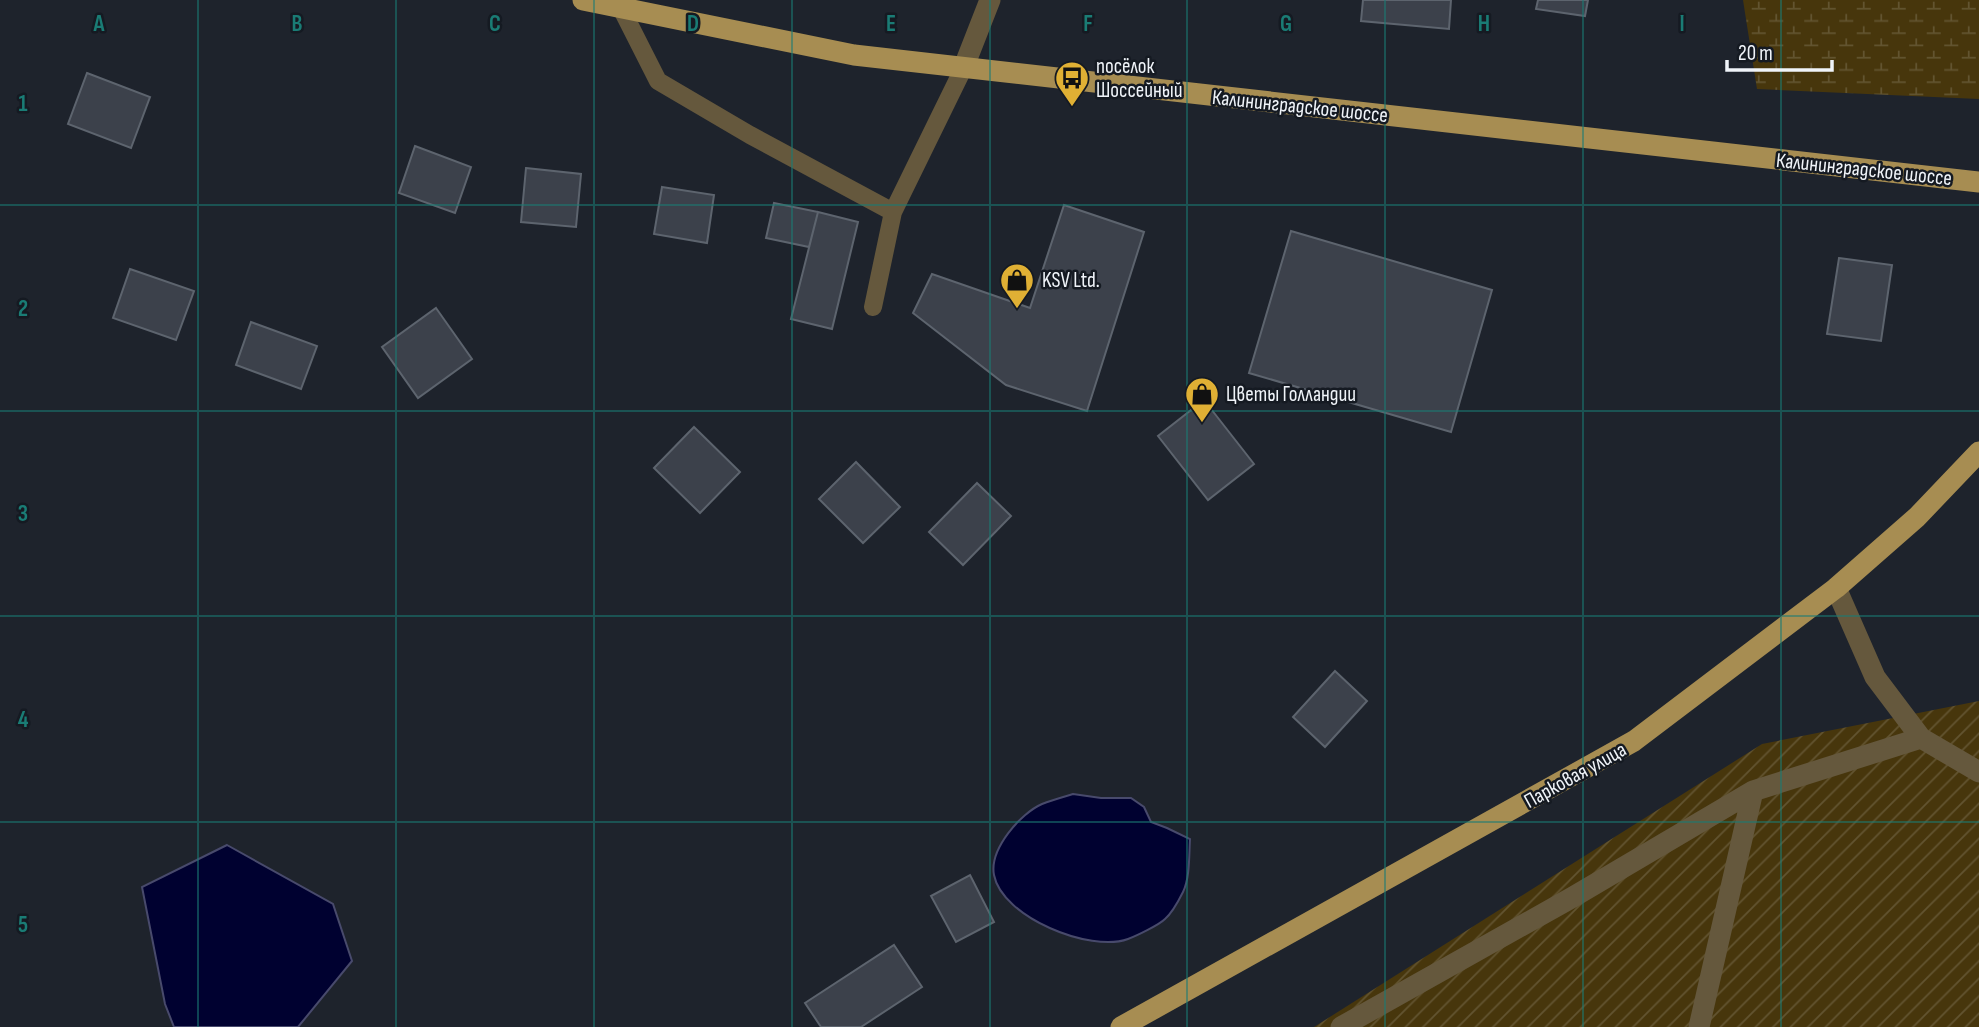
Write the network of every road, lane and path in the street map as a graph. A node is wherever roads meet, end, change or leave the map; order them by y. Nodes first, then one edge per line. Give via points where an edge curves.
1 (583, 0) edge
2 (990, 0) edge
3 (621, 8) junction
4 (963, 69) junction
5 (1979, 182) edge
6 (892, 212) junction
7 (873, 307) dead end
8 (1979, 452) edge
9 (1836, 588) junction
10 (1921, 738) junction
11 (1979, 772) edge
12 (1753, 791) junction
13 (1121, 1027) edge
14 (1341, 1027) edge
15 (1699, 1027) edge

1 - 3 main road, Калининградское шоссе
2 - 4 street
3 - 4 main road, Калининградское шоссе via 854,55
3 - 6 lane via 658,81
4 - 5 main road, Калининградское шоссе
4 - 6 lane
6 - 7 lane
8 - 9 main road, Парковая улица via 1916,517
9 - 10 street via 1875,677
9 - 13 main road, Парковая улица via 1634,741
10 - 11 street
10 - 12 street
12 - 14 street
12 - 15 street

